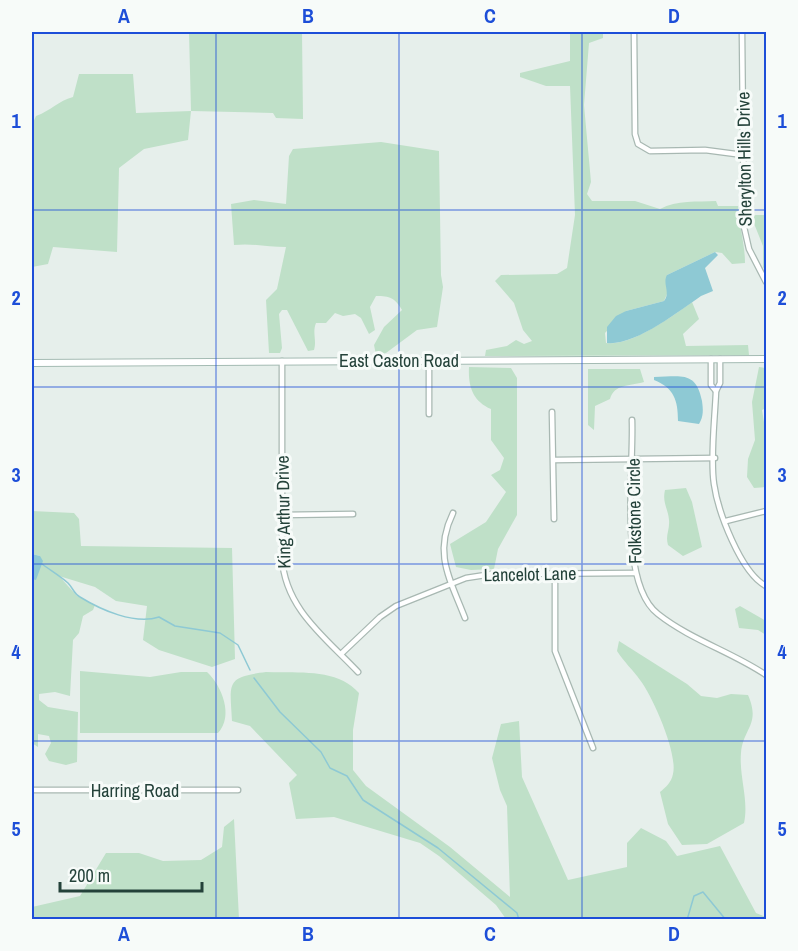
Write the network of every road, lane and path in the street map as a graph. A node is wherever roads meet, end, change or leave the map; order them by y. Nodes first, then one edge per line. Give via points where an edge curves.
1 (634, 32) edge
2 (742, 32) edge
3 (743, 155) junction
4 (766, 282) edge
5 (766, 358) edge
6 (711, 359) junction
7 (720, 359) junction
8 (429, 360) junction
9 (282, 361) junction
10 (32, 363) edge
11 (716, 391) junction
12 (552, 412) dead end
13 (429, 414) dead end
14 (632, 420) dead end
15 (715, 458) junction
16 (554, 460) junction
17 (632, 460) junction
18 (766, 511) edge
19 (453, 513) dead end
20 (353, 514) dead end
21 (282, 515) junction
22 (554, 519) dead end
23 (726, 521) junction
24 (555, 573) junction
25 (635, 573) junction
26 (452, 584) junction
27 (766, 586) edge
28 (465, 618) dead end
29 (341, 654) junction
30 (358, 672) dead end
31 (766, 675) edge
32 (593, 748) dead end
33 (32, 790) edge
34 (238, 790) dead end

1 - 3 street via 634,134 640,146 650,150
2 - 3 street, Sherylton Hills Drive
3 - 4 street, Sherylton Hills Drive via 745,237
5 - 7 street, East Caston Road
6 - 7 street, East Caston Road
6 - 8 street, East Caston Road
6 - 11 street via 711,385
7 - 11 street
8 - 9 street, East Caston Road
8 - 13 street
9 - 10 street, East Caston Road
9 - 21 street, King Arthur Drive
11 - 15 street
12 - 16 street
14 - 17 street, Folkstone Circle
15 - 17 street
15 - 23 street via 714,483
16 - 17 street
16 - 22 street
17 - 25 street, Folkstone Circle
18 - 23 street
19 - 26 street via 442,548
20 - 21 street
21 - 29 street, King Arthur Drive via 283,564 289,593 303,615
23 - 27 street via 743,562 755,579
24 - 25 street, Lancelot Lane
24 - 26 street, Lancelot Lane via 486,574
24 - 32 street via 555,651
25 - 31 street, Folkstone Circle via 644,599 658,614
26 - 28 street
26 - 29 street, Lancelot Lane via 390,610
29 - 30 street, King Arthur Drive
33 - 34 street, Harring Road

